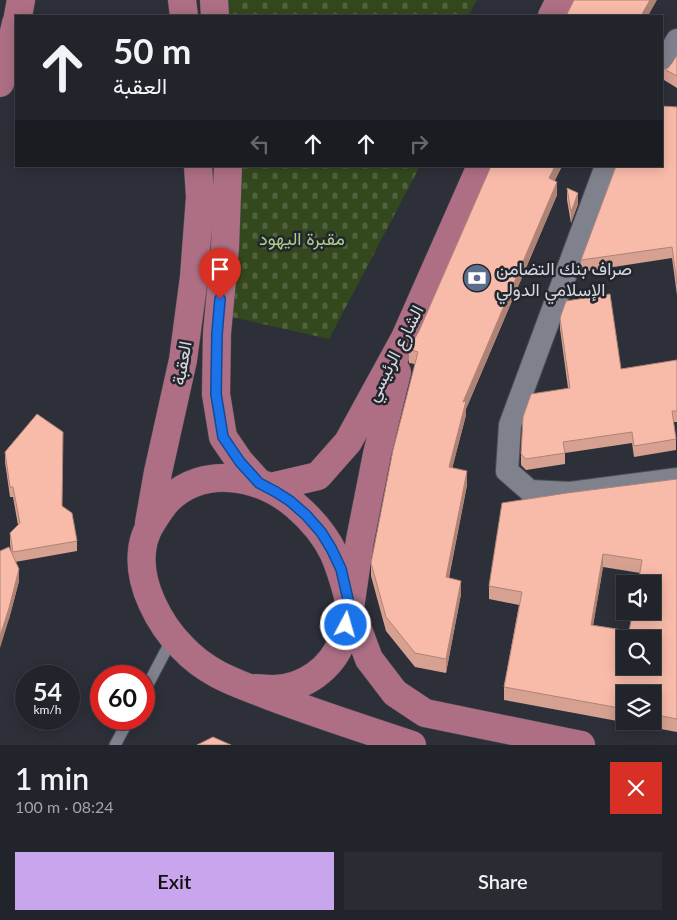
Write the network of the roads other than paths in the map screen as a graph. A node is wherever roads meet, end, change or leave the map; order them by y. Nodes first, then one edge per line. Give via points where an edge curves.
1 (22, 0) edge
2 (182, 0) edge
3 (214, 0) edge
4 (560, 0) edge
5 (18, 15) edge
6 (184, 15) edge
7 (215, 15) edge
8 (552, 15) edge
9 (15, 27) edge
10 (677, 40) edge
11 (663, 64) edge
12 (0, 83) edge
13 (198, 167) edge
14 (228, 167) edge
15 (481, 167) edge
16 (607, 167) edge
17 (405, 338) junction
18 (677, 479) edge
19 (259, 483) junction
20 (148, 528) junction
21 (350, 608) junction
22 (173, 637) junction
23 (155, 671) edge
24 (250, 688) junction
25 (123, 730) edge
26 (115, 745) edge
27 (412, 745) edge
28 (581, 745) edge

1 - 5 main road
2 - 6 main road
3 - 7 main road
4 - 8 main road
9 - 12 main road
10 - 11 street
13 - 20 main road, العقبة via 200,197 194,277 183,360
14 - 19 main road, العقبة via 216,394 223,437
15 - 17 main road, الشارع الرئيسي
16 - 18 street via 510,425 507,471 530,491 570,492
17 - 19 main road, الشارع الرئيسي via 348,442 318,476 272,487
17 - 21 main road via 373,473
19 - 20 main road via 234,477 198,482 167,501
19 - 21 main road via 290,501 321,532 341,569
20 - 22 main road, العقبة via 142,550 142,569 155,610
21 - 24 main road via 342,641 322,670 292,686
21 - 28 main road via 369,659 395,693 426,713
22 - 23 lane
22 - 24 main road, العقبة via 192,657 216,674
24 - 27 main road, العقبة
25 - 26 lane

